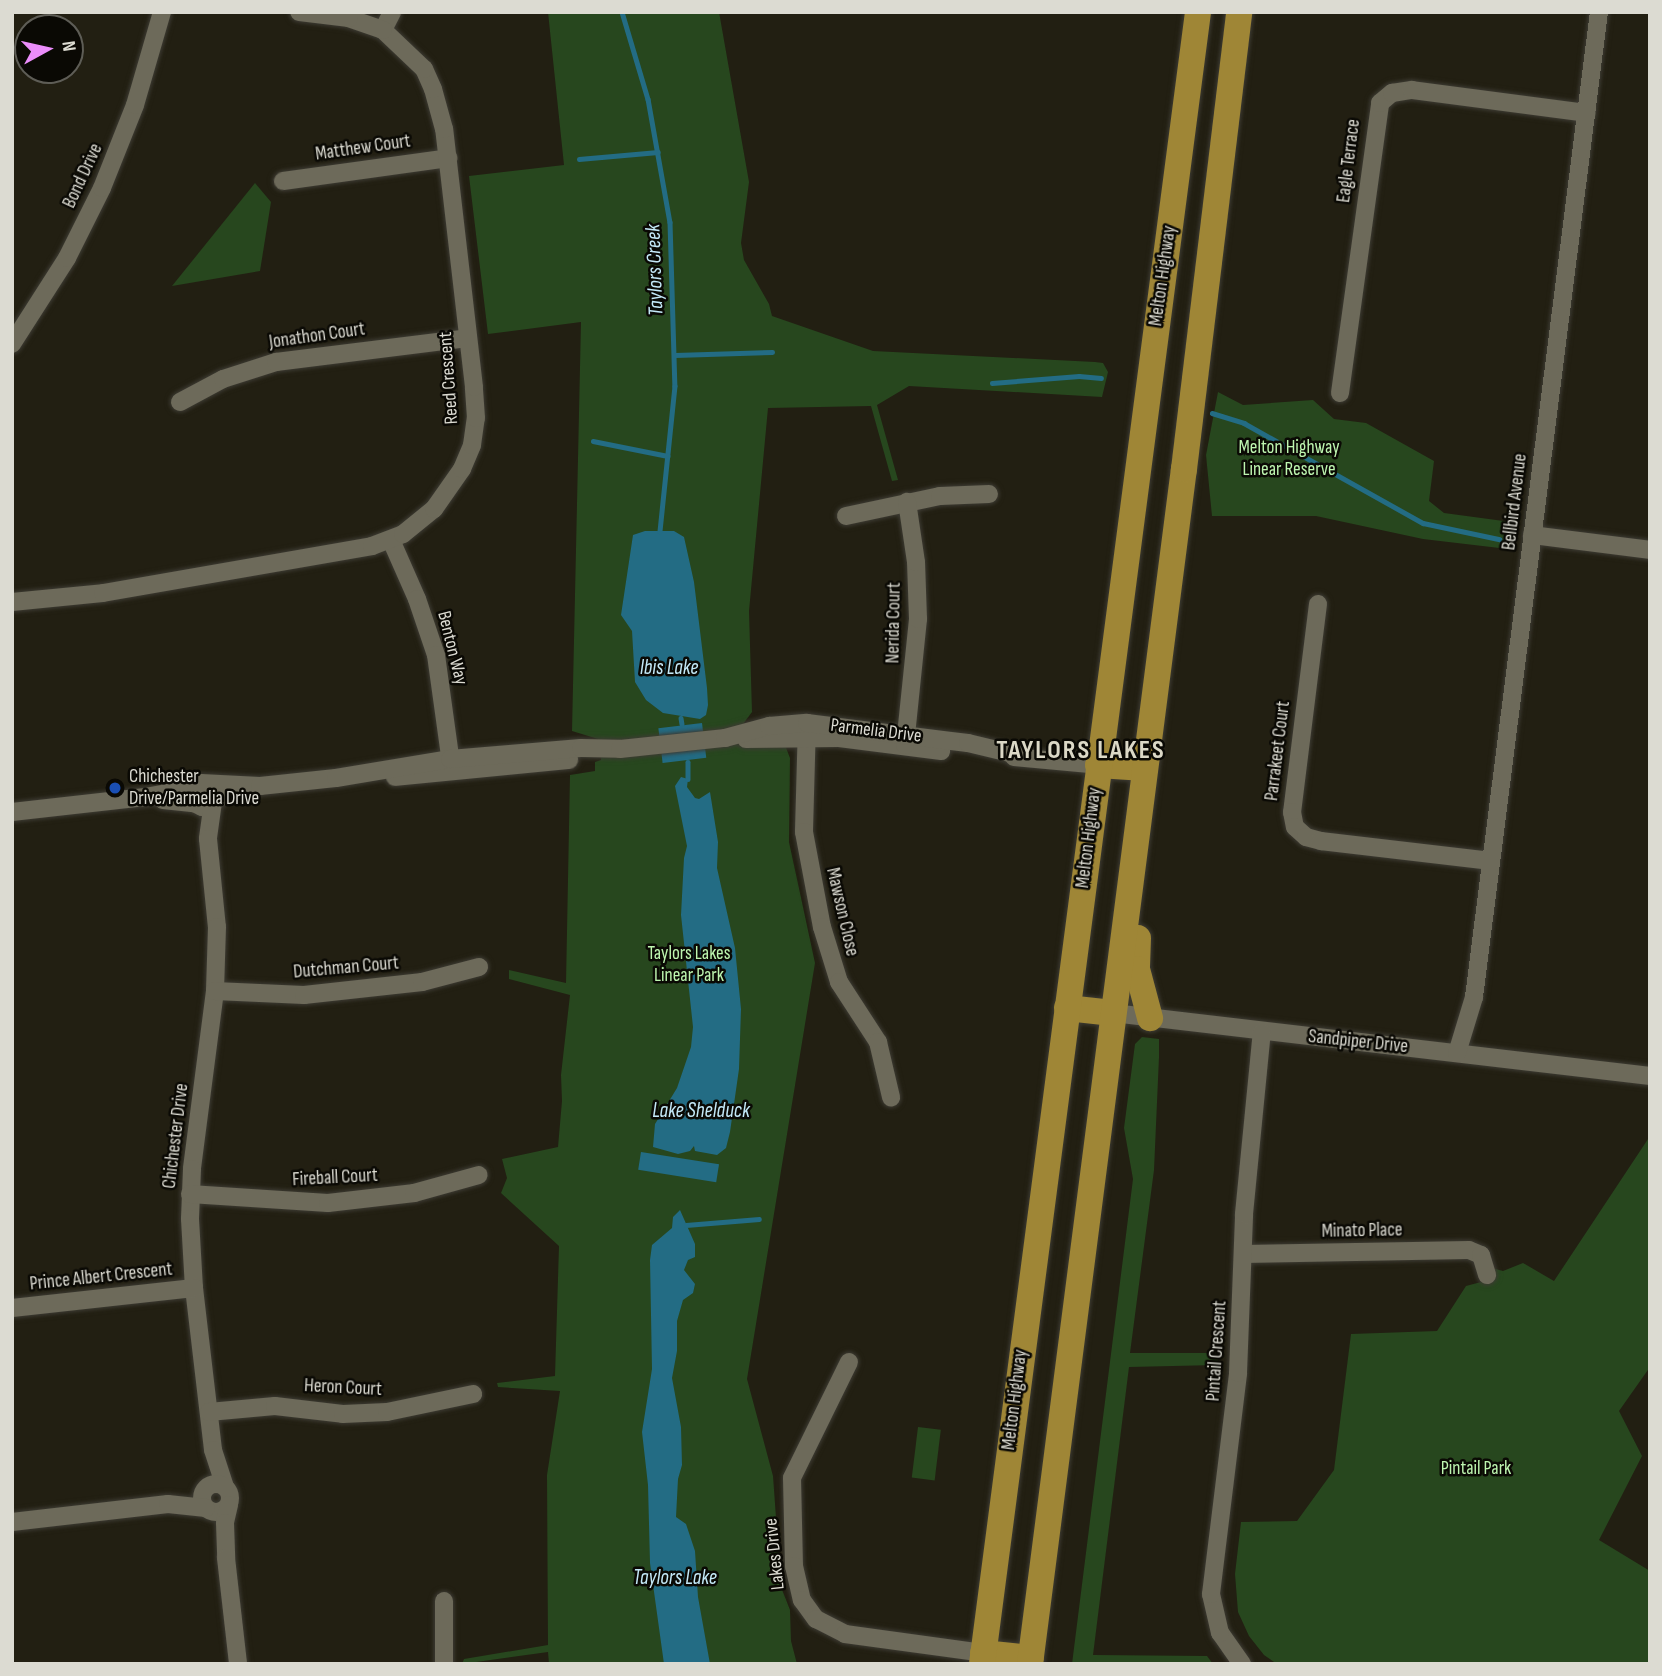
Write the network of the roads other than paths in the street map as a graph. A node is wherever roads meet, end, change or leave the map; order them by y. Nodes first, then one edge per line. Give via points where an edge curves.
1 (162, 12) edge
2 (299, 12) edge
3 (392, 12) edge
4 (1184, 12) edge
5 (1198, 12) edge
6 (1239, 12) edge
7 (1599, 12) edge
8 (383, 30) junction
9 (1586, 113) junction
10 (1182, 137) junction
11 (448, 158) junction
12 (283, 181) dead end
13 (468, 338) junction
14 (12, 344) edge
15 (1340, 394) dead end
16 (180, 402) dead end
17 (989, 494) dead end
18 (907, 502) junction
19 (846, 516) dead end
20 (1532, 535) junction
21 (391, 540) junction
22 (1650, 550) edge
23 (12, 602) edge
24 (1318, 604) dead end
25 (806, 731) junction
26 (905, 740) junction
27 (1098, 765) junction
28 (451, 766) junction
29 (1145, 768) junction
30 (203, 797) junction
31 (12, 812) edge
32 (1136, 835) junction
33 (1491, 861) junction
34 (479, 967) dead end
35 (215, 991) junction
36 (1067, 1008) junction
37 (1113, 1013) junction
38 (1150, 1018) junction
39 (1262, 1032) junction
40 (1466, 1054) junction
41 (1650, 1076) edge
42 (891, 1097) dead end
43 (479, 1175) dead end
44 (190, 1194) junction
45 (1243, 1254) junction
46 (1487, 1275) dead end
47 (194, 1288) junction
48 (12, 1308) edge
49 (849, 1362) dead end
50 (473, 1394) dead end
51 (209, 1412) junction
52 (212, 1438) junction
53 (227, 1496) junction
54 (206, 1500) junction
55 (12, 1522) edge
56 (226, 1558) junction
57 (444, 1601) dead end
58 (983, 1659) edge
59 (1031, 1661) edge
60 (238, 1664) edge
61 (444, 1664) edge
62 (1242, 1664) edge

1 - 14 street, Bond Drive via 139,94 102,188 67,258
2 - 8 street, Reed Crescent via 349,18
3 - 8 street
4 - 10 highway
5 - 10 highway, Melton Highway
6 - 29 highway
7 - 9 street, Bellbird Avenue
8 - 11 street, Reed Crescent via 424,69 439,108
9 - 15 street, Eagle Terrace via 1412,90 1392,93 1380,103
9 - 20 street, Bellbird Avenue
10 - 27 highway, Melton Highway
11 - 12 street, Matthew Court
11 - 13 street, Reed Crescent
13 - 16 street, Jonathon Court via 276,362 223,379
13 - 21 street, Reed Crescent via 476,418 463,469 435,509
17 - 18 street
18 - 19 street
18 - 26 street, Nerida Court via 918,619
20 - 22 street
20 - 33 street, Bellbird Avenue
21 - 23 street, Reed Crescent via 115,591
21 - 28 street, Benton Way via 436,655
24 - 33 street, Parrakeet Court via 1292,812 1299,833 1321,841
25 - 26 street, Parmelia Drive
25 - 28 street, Parmelia Drive
25 - 42 street, Mawson Close via 804,832 824,936 839,982 878,1042
26 - 27 street, Parmelia Drive via 965,754
27 - 29 highway, Parmelia Drive
27 - 36 highway, Melton Highway
28 - 30 street, Parmelia Drive via 388,778 336,778
29 - 32 highway
30 - 31 street, Parmelia Drive via 145,797
30 - 35 street, Chichester Drive via 217,927
32 - 37 highway
32 - 38 highway via 1142,904 1136,960
33 - 40 street, Bellbird Avenue
34 - 35 street, Dutchman Court via 422,982 304,995
35 - 44 street, Chichester Drive
36 - 37 highway, Sandpiper Drive
36 - 58 highway, Melton Highway
37 - 38 street, Sandpiper Drive
37 - 59 highway
38 - 39 street, Sandpiper Drive
39 - 40 street, Sandpiper Drive
39 - 45 street, Pintail Crescent
40 - 41 street, Sandpiper Drive
43 - 44 street, Fireball Court via 414,1193 328,1203
44 - 47 street, Chichester Drive
45 - 46 street, Minato Place via 1486,1249
45 - 62 street, Pintail Crescent via 1238,1373 1211,1594 1220,1633
47 - 48 street, Prince Albert Crescent
47 - 51 street, Chichester Drive
49 - 58 street, Lakes Drive via 792,1478 794,1566 802,1600 816,1619 845,1634
50 - 51 street, Heron Court via 387,1412 275,1406
51 - 52 street, Chichester Drive
52 - 53 street, Chichester Drive
52 - 54 street, Chichester Drive
53 - 54 street via 213,1485
53 - 54 street via 218,1513
53 - 56 street, Chichester Drive
54 - 55 street
54 - 56 street, Chichester Drive
56 - 60 street, Chichester Drive
57 - 61 street
58 - 59 highway

